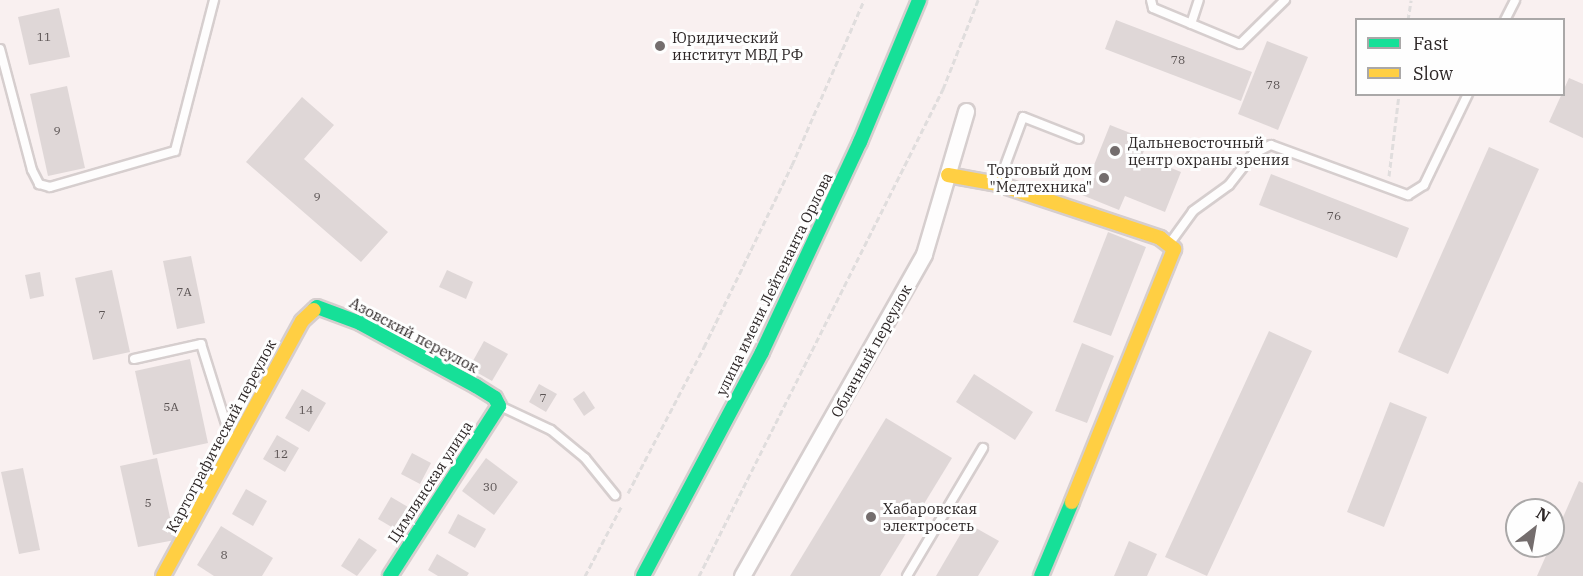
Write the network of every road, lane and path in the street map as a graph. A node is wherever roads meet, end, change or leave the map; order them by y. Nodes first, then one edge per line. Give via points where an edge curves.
1 (214, 0) edge
2 (864, 0) edge
3 (919, 0) edge
4 (978, 0) edge
5 (1151, 0) edge
6 (1199, 0) edge
7 (1285, 0) edge
8 (1411, 0) edge
9 (1514, 0) edge
10 (1408, 18) edge
11 (1506, 18) edge
12 (1191, 24) junction
13 (0, 49) edge
14 (1399, 96) edge
15 (1467, 96) edge
16 (966, 111) dead end
17 (1080, 139) dead end
18 (948, 175) junction
19 (998, 184) junction
20 (1388, 187) junction
21 (1170, 243) junction
22 (308, 312) joint
23 (134, 359) dead end
24 (499, 406) junction
25 (233, 447) junction
26 (983, 448) dead end
27 (615, 495) dead end
28 (163, 576) edge
29 (390, 576) edge
30 (585, 576) edge
31 (643, 576) edge
32 (699, 576) edge
33 (742, 576) edge
34 (907, 576) edge
35 (1041, 576) edge

1 - 13 lane via 175,151 50,187 39,184 32,170
2 - 30 path via 792,165 704,347
3 - 31 street, улица имени Лейтенанта Орлова via 860,142 762,352
4 - 32 path via 943,89
5 - 12 lane via 1153,8
6 - 12 lane
7 - 12 lane via 1240,44
8 - 10 path
9 - 11 lane
14 - 20 path
15 - 20 lane via 1424,185 1408,195
16 - 18 street, Облачный переулок
17 - 19 lane via 1023,117
18 - 19 street
18 - 33 street, Облачный переулок via 924,254
19 - 21 street
20 - 21 lane via 1271,145 1253,154 1229,185 1193,210
21 - 35 street via 1174,249 1160,293
22 - 24 street, Азовский переулок via 324,307 360,323 476,386 495,398
22 - 25 street, Картографический переулок
23 - 25 lane via 201,344
24 - 27 lane via 551,430 585,458
24 - 29 street, Цимлянская улица
25 - 28 street, Картографический переулок
26 - 34 lane

